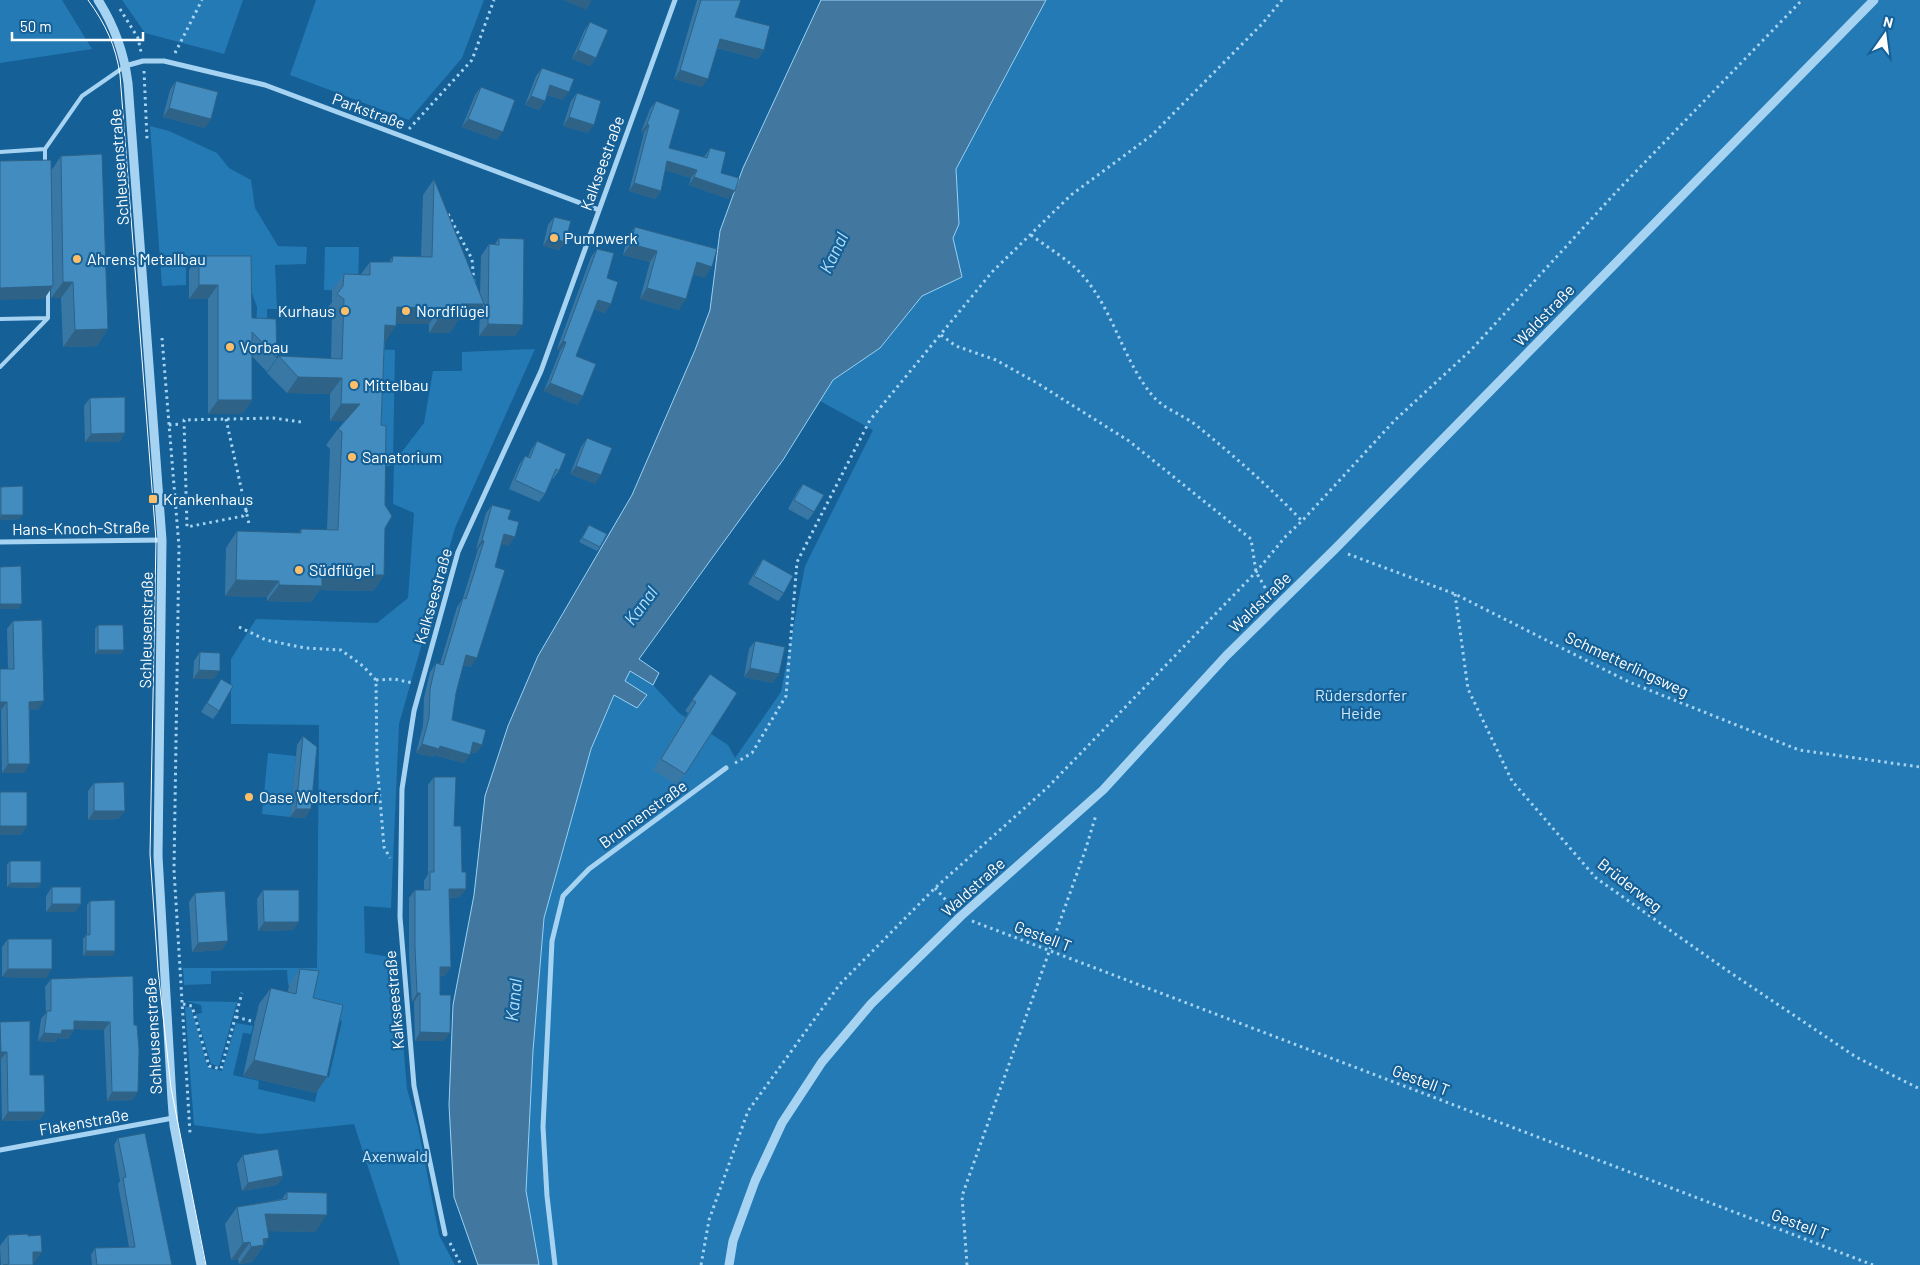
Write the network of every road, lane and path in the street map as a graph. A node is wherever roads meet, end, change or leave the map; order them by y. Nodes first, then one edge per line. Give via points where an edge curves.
1 (98, 0) edge
2 (202, 0) edge
3 (494, 0) edge
4 (675, 0) edge
5 (1282, 0) edge
6 (1802, 0) edge
7 (1874, 0) edge
8 (170, 62) junction
9 (126, 66) junction
10 (402, 136) junction
11 (45, 149) junction
12 (0, 152) edge
13 (46, 169) edge
14 (443, 208) edge
15 (599, 210) junction
16 (1031, 235) junction
17 (47, 278) edge
18 (473, 288) edge
19 (48, 318) junction
20 (0, 319) edge
21 (941, 335) junction
22 (0, 367) edge
23 (226, 419) junction
24 (301, 422) dead end
25 (182, 424) junction
26 (169, 425) dead end
27 (248, 510) junction
28 (1302, 522) junction
29 (249, 524) dead end
30 (178, 538) dead end
31 (162, 540) junction
32 (0, 542) edge
33 (1335, 549) junction
34 (1256, 572) junction
35 (1455, 594) junction
36 (1276, 607) junction
37 (239, 627) dead end
38 (376, 680) junction
39 (420, 685) junction
40 (1920, 767) edge
41 (726, 768) joint
42 (1103, 790) junction
43 (401, 879) junction
44 (935, 888) junction
45 (961, 916) junction
46 (1048, 952) junction
47 (242, 993) dead end
48 (183, 1004) junction
49 (236, 1017) junction
50 (255, 1022) dead end
51 (1920, 1088) edge
52 (173, 1118) junction
53 (192, 1142) dead end
54 (0, 1150) edge
55 (445, 1234) joint
56 (201, 1265) edge
57 (460, 1265) edge
58 (555, 1265) edge
59 (701, 1265) edge
60 (729, 1265) edge
61 (966, 1265) edge
62 (1873, 1265) edge

1 - 9 street, Schleusenstraße via 117,37
2 - 8 path
3 - 10 path via 472,60
4 - 15 street, Kalkseestraße
5 - 16 path via 1152,135 1071,195
6 - 28 path via 1618,190 1470,350 1395,420
7 - 33 street, Waldstraße
8 - 9 street, Parkstraße via 143,61
8 - 10 street, Parkstraße via 265,85
9 - 11 lane via 108,75 82,96
9 - 31 street, Schleusenstraße
10 - 15 street, Parkstraße
11 - 12 lane
11 - 13 lane
14 - 18 path via 454,222 472,259
15 - 39 street, Kalkseestraße via 541,371 458,552
16 - 21 path via 992,272
16 - 28 path via 1084,276 1153,396 1233,455 1268,485
17 - 19 lane
19 - 20 lane
19 - 22 lane
21 - 34 path via 956,346 996,360 1129,441 1251,538
21 - 41 path via 870,420 797,562 786,696 752,753
23 - 24 path via 272,418
23 - 25 path via 184,420
23 - 27 path
25 - 26 path
25 - 27 path via 187,528 243,516
27 - 29 path
28 - 34 path
30 - 48 path via 174,870
31 - 32 street, Hans-Knoch-Straße
31 - 52 street, Schleusenstraße via 158,856
33 - 35 path, Schmetterlingsweg
33 - 36 street, Waldstraße
34 - 36 path
34 - 44 path via 1048,786
35 - 40 path, Schmetterlingsweg via 1629,682 1799,750
35 - 51 path, Brüderweg via 1468,689 1512,781 1596,878 1856,1057
36 - 42 street, Waldstraße via 1226,656
37 - 38 path via 266,640 305,648 341,650
38 - 39 path via 394,679
38 - 43 path via 377,763 384,847
39 - 43 street, Kalkseestraße via 402,789
41 - 58 street, Brunnenstraße via 589,869 563,896 552,941 543,1127
42 - 45 street, Waldstraße
42 - 46 path via 1085,851
43 - 55 street, Kalkseestraße via 400,917 414,1086
44 - 45 path
44 - 59 path via 840,984 748,1111 709,1220
45 - 46 path, Gestell T
45 - 60 street, Waldstraße via 870,1004 822,1062 782,1123 755,1181 733,1241
46 - 61 path via 962,1196
46 - 62 path, Gestell T
47 - 49 path
48 - 49 path via 192,1006 209,1066 221,1069
48 - 53 path
49 - 50 path
52 - 54 street, Flakenstraße
52 - 56 street, Schleusenstraße
55 - 57 path

